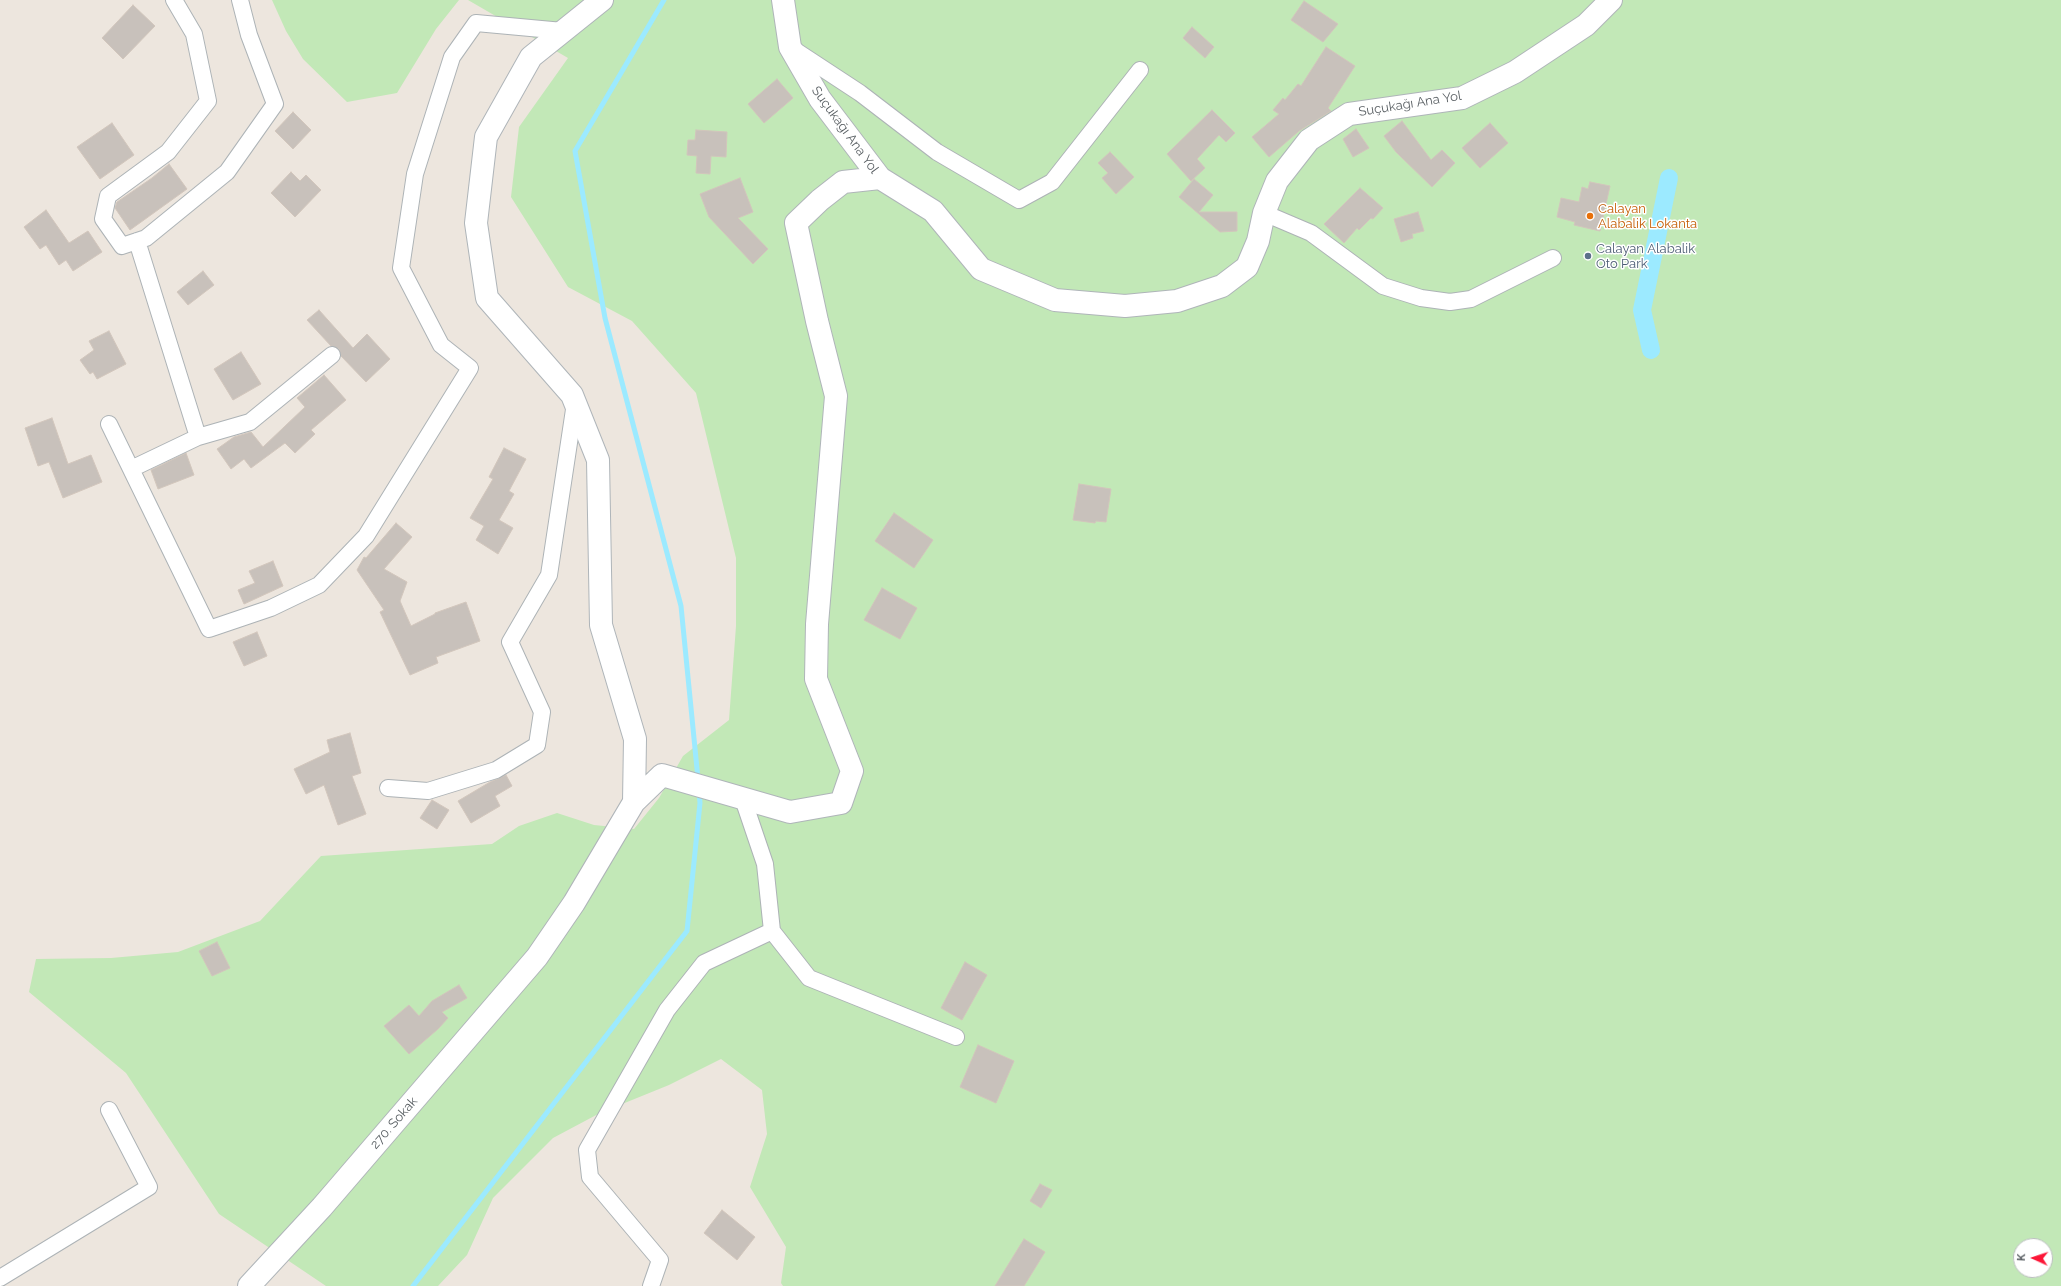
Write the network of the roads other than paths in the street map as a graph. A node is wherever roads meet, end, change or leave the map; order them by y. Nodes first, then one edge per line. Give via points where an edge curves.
1 (174, 0) edge
2 (240, 0) edge
3 (602, 0) edge
4 (783, 0) edge
5 (1611, 0) edge
6 (563, 31) junction
7 (790, 47) junction
8 (1140, 70) dead end
9 (880, 178) junction
10 (1264, 213) junction
11 (137, 241) junction
12 (1553, 258) dead end
13 (332, 355) dead end
14 (575, 403) junction
15 (109, 424) dead end
16 (198, 437) junction
17 (131, 469) junction
18 (388, 788) dead end
19 (743, 799) junction
20 (634, 802) junction
21 (772, 931) junction
22 (956, 1038) dead end
23 (109, 1110) dead end
24 (0, 1278) edge
25 (249, 1286) edge
26 (651, 1286) edge

1 - 11 street via 194,34 208,101 168,152 108,196 103,219 122,246
2 - 11 street via 249,35 275,104 227,172 146,238
3 - 6 street
4 - 7 street, Suçukağı Ana Yol
5 - 10 street, Suçukağı Ana Yol via 1586,26 1521,68 1462,98 1349,114 1309,140 1277,181
6 - 14 street via 530,57 486,137 476,223 487,298 553,372 572,395
6 - 17 street via 476,23 452,58 415,174 402,268 441,344 470,368 366,536 319,585 271,608 209,629
7 - 8 street via 860,93 937,152 1019,200 1052,182
7 - 9 street, Suçukağı Ana Yol via 820,100
9 - 10 street, Suçukağı Ana Yol via 933,211 981,269 1055,300 1125,306 1162,303 1177,301 1222,286 1247,267 1258,241
9 - 19 street via 844,182 796,223 836,396 817,624 816,679 852,771 841,803 790,812
10 - 12 street via 1311,233 1383,286 1421,298 1450,302 1472,299
11 - 16 street
13 - 16 street via 250,422
14 - 18 street via 549,576 510,642 542,712 537,745 496,770 428,791
14 - 20 street via 598,460 601,624 635,739
15 - 17 street
16 - 17 street
19 - 20 street via 662,775
19 - 21 street via 765,864
20 - 25 street, 270. Sokak via 574,903 537,957 322,1207
21 - 22 street via 809,978
21 - 26 street via 704,963 667,1010 588,1150 590,1177 660,1260
23 - 24 street via 149,1187

